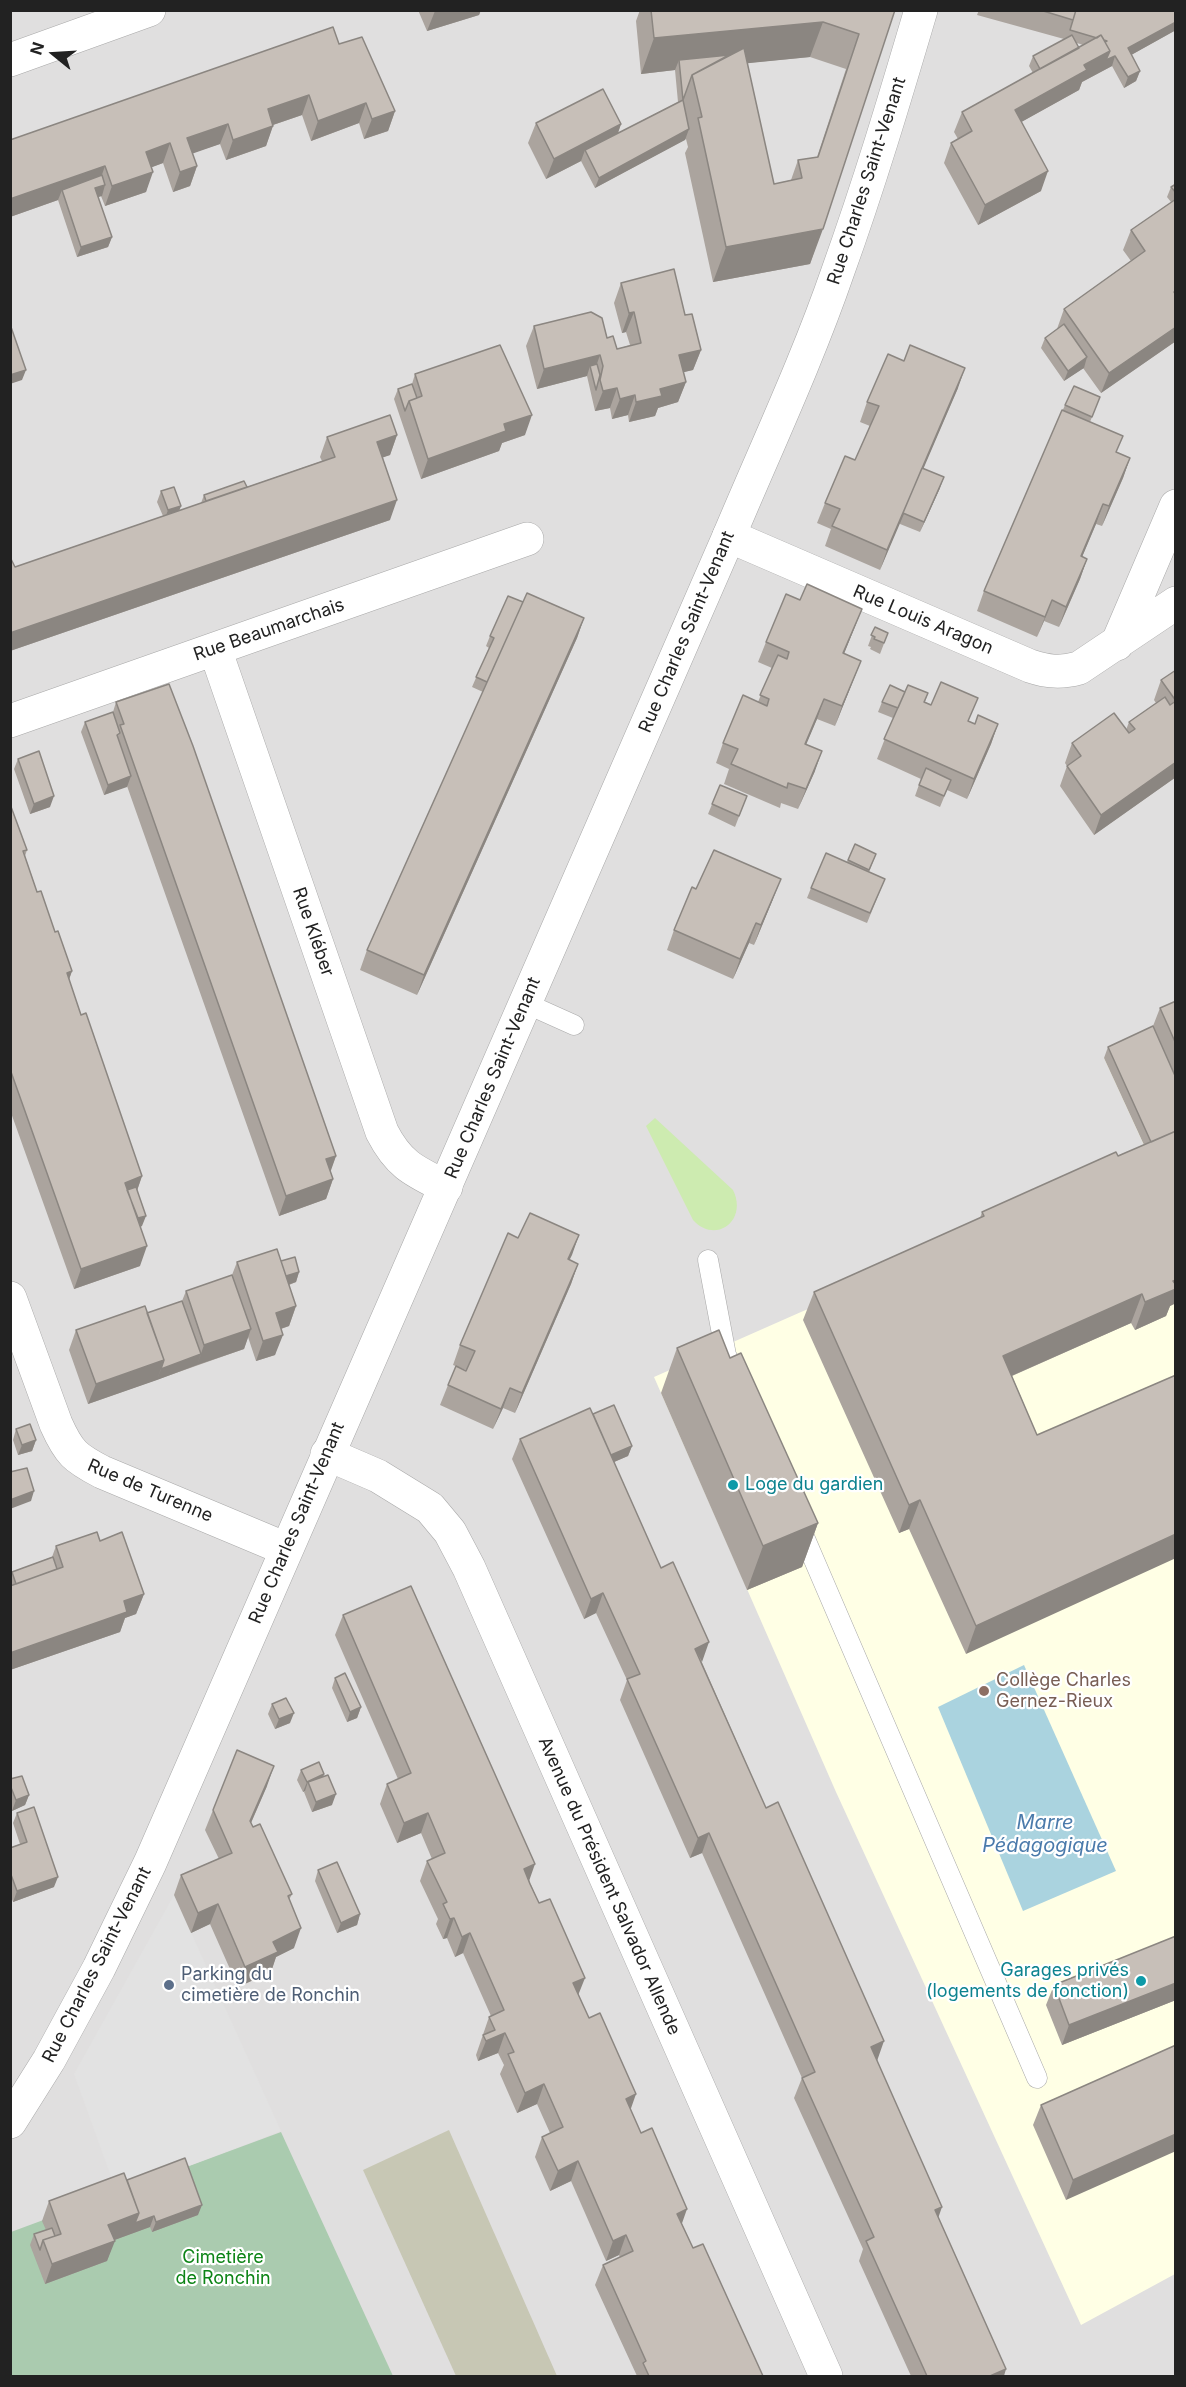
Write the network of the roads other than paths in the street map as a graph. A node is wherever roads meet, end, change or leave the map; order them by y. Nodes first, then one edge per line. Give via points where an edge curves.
1 (149, 10) edge
2 (921, 10) edge
3 (10, 60) edge
4 (1176, 506) edge
5 (729, 536) junction
6 (527, 539) dead end
7 (1176, 603) edge
8 (1117, 644) junction
9 (215, 649) junction
10 (10, 721) edge
11 (525, 1003) junction
12 (574, 1025) dead end
13 (446, 1187) junction
14 (708, 1260) dead end
15 (10, 1298) edge
16 (741, 1388) edge
17 (327, 1454) junction
18 (792, 1508) edge
19 (286, 1549) junction
20 (1037, 2078) dead end
21 (10, 2122) edge
22 (826, 2376) edge

1 - 3 street
2 - 5 street, Rue Charles Saint-Venant via 838,272
4 - 8 street
5 - 8 street, Rue Louis Aragon via 1049,672 1079,668
5 - 11 street, Rue Charles Saint-Venant
6 - 9 street, Rue Beaumarchais
7 - 8 street, Rue Louis Aragon
9 - 10 street, Rue Beaumarchais
9 - 13 street, Rue Kléber via 382,1132 395,1155 418,1173
11 - 12 lane
11 - 13 street, Rue Charles Saint-Venant
13 - 17 street, Rue Charles Saint-Venant
14 - 16 lane via 726,1355
15 - 19 street, Rue de Turenne via 56,1425 64,1444 77,1459
17 - 19 street, Rue Charles Saint-Venant
17 - 22 street, Avenue du Président Salvador Allende via 378,1476 430,1508 465,1558
18 - 20 lane
19 - 21 street, Rue Charles Saint-Venant via 150,1863 99,1968

